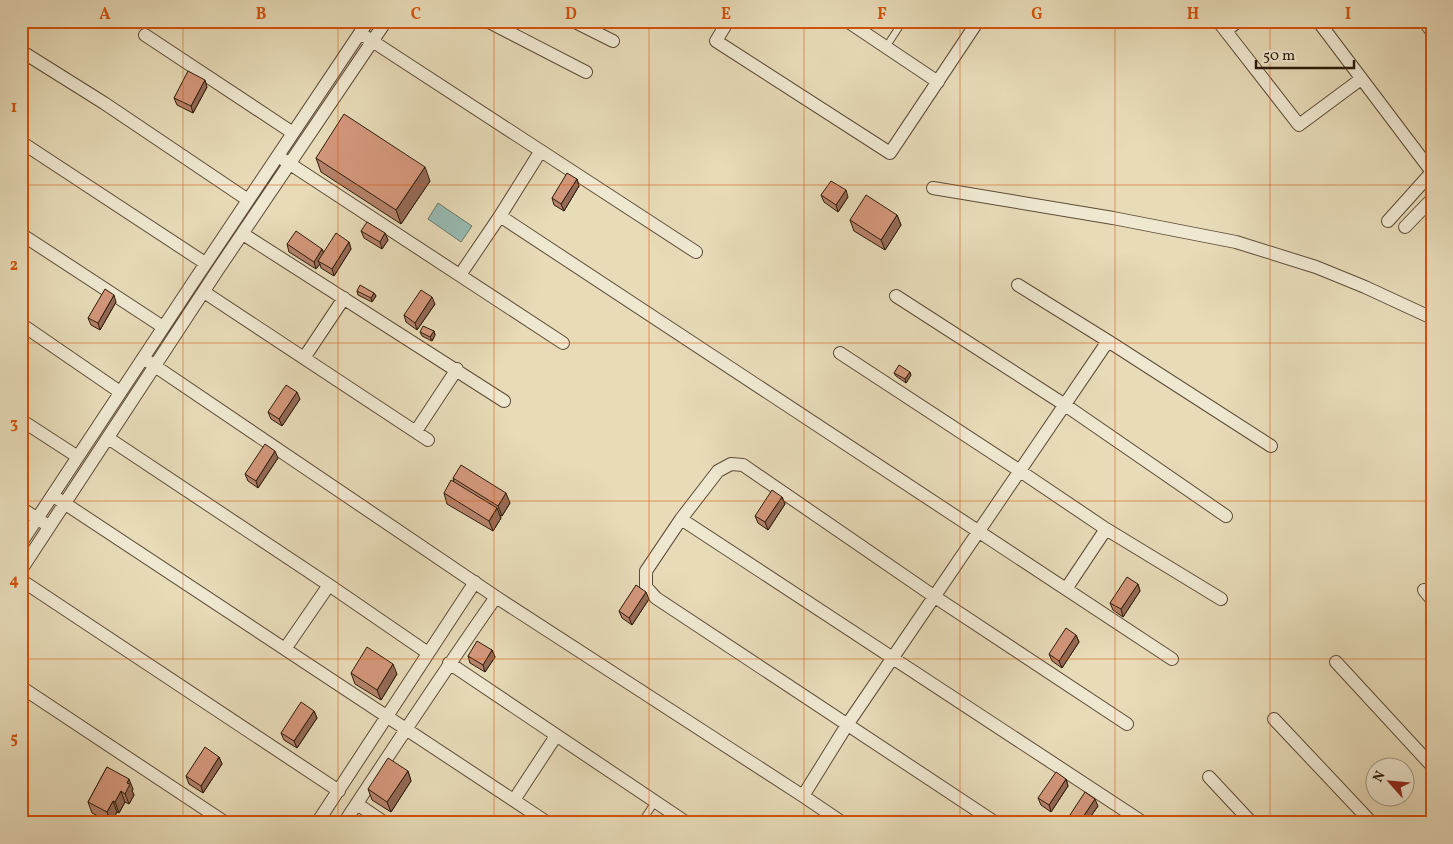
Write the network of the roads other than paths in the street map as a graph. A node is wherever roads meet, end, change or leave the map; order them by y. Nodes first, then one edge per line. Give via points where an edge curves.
1 (368, 21) edge
2 (386, 21) edge
3 (487, 21) edge
4 (573, 21) edge
5 (847, 21) edge
6 (903, 21) edge
7 (978, 21) edge
8 (1238, 21) edge
9 (1318, 21) edge
10 (1424, 21) edge
11 (724, 23) edge
12 (1222, 26) edge
13 (1432, 32) edge
14 (360, 33) junction
15 (145, 34) dead end
16 (372, 41) junction
17 (613, 41) dead end
18 (886, 47) junction
19 (21, 51) edge
20 (586, 72) dead end
21 (1361, 79) junction
22 (938, 82) junction
23 (294, 133) junction
24 (21, 142) edge
25 (540, 152) junction
26 (278, 156) junction
27 (290, 164) junction
28 (1432, 172) edge
29 (933, 188) dead end
30 (1432, 198) edge
31 (248, 200) junction
32 (500, 216) junction
33 (1388, 220) dead end
34 (1405, 227) dead end
35 (21, 234) edge
36 (243, 234) junction
37 (696, 252) dead end
38 (205, 263) junction
39 (460, 275) junction
40 (1018, 285) dead end
41 (204, 292) junction
42 (896, 296) dead end
43 (344, 298) junction
44 (1432, 318) edge
45 (21, 324) edge
46 (163, 327) junction
47 (1108, 342) junction
48 (564, 343) dead end
49 (840, 354) dead end
50 (143, 358) junction
51 (304, 358) junction
52 (155, 366) junction
53 (457, 370) junction
54 (120, 392) junction
55 (504, 401) dead end
56 (1065, 405) junction
57 (21, 420) edge
58 (416, 431) junction
59 (108, 438) junction
60 (428, 440) dead end
61 (1272, 446) dead end
62 (78, 457) junction
63 (1020, 471) junction
64 (53, 495) junction
65 (65, 503) junction
66 (21, 508) edge
67 (1226, 516) dead end
68 (37, 519) junction
69 (682, 519) junction
70 (50, 526) junction
71 (1106, 530) junction
72 (979, 532) junction
73 (21, 543) edge
74 (21, 570) edge
75 (21, 580) edge
76 (475, 582) junction
77 (329, 585) junction
78 (1066, 589) junction
79 (496, 597) junction
80 (935, 597) junction
81 (1221, 599) dead end
82 (285, 649) junction
83 (428, 653) junction
84 (894, 658) junction
85 (1172, 659) dead end
86 (1336, 662) dead end
87 (449, 663) junction
88 (21, 687) edge
89 (388, 717) junction
90 (1274, 719) dead end
91 (1127, 724) dead end
92 (847, 725) junction
93 (407, 730) junction
94 (556, 736) junction
95 (1432, 766) edge
96 (1209, 777) dead end
97 (339, 791) junction
98 (803, 796) junction
99 (514, 800) junction
100 (655, 802) junction
101 (356, 804) junction
102 (226, 823) edge
103 (317, 823) edge
104 (344, 823) edge
105 (385, 823) edge
106 (548, 823) edge
107 (641, 823) edge
108 (687, 823) edge
109 (843, 823) edge
110 (996, 823) edge
111 (1144, 823) edge
112 (1252, 823) edge
113 (1372, 823) edge

1 - 14 street
2 - 16 street
3 - 20 street
4 - 17 street
5 - 18 street
6 - 18 lane
7 - 22 street
8 - 12 street
9 - 21 street
10 - 13 street
11 - 22 street via 716,41 890,153
12 - 21 street via 1299,125
14 - 16 street
14 - 23 street
15 - 23 street
16 - 25 street
16 - 27 street
18 - 22 street
19 - 31 street
21 - 28 street
23 - 26 street
24 - 38 street
25 - 32 street
25 - 37 street
26 - 27 street
26 - 31 street
27 - 36 street
27 - 39 street
28 - 33 street
29 - 44 street via 1236,242 1316,267
30 - 34 street
31 - 38 street
32 - 39 street
32 - 72 street
35 - 46 street
36 - 41 street
36 - 43 street
38 - 46 street
39 - 48 street
40 - 47 street
41 - 51 street
41 - 52 street
42 - 56 street
43 - 51 street
43 - 53 street
45 - 54 street
46 - 50 street
47 - 56 street
47 - 61 street
49 - 63 street
50 - 52 street
50 - 54 street
51 - 58 street
52 - 59 street
52 - 76 street
53 - 55 street
53 - 58 street
54 - 62 street
56 - 63 street
56 - 67 street
57 - 62 street
58 - 60 street
59 - 65 street
59 - 77 street
62 - 64 street
63 - 71 street
63 - 72 street
64 - 65 street
64 - 68 street
65 - 70 street
65 - 82 street
66 - 68 street
68 - 70 street
68 - 73 street
69 - 80 street via 718,471 731,464 743,466
69 - 84 street
69 - 92 street via 646,571 646,587 656,598
70 - 74 street
71 - 78 street
71 - 81 street
72 - 78 street
72 - 80 street
75 - 97 street
76 - 79 street
76 - 83 street
77 - 82 street
77 - 83 street
78 - 85 street
79 - 87 street
79 - 98 street
80 - 84 street
80 - 91 street
82 - 89 street
83 - 89 street
84 - 92 street
84 - 111 street
86 - 95 street
87 - 93 street
87 - 94 street
88 - 102 street
89 - 93 street
89 - 97 street
90 - 113 street
92 - 98 street
92 - 110 street
93 - 99 street
93 - 101 street
94 - 99 street
94 - 100 street
96 - 112 street
97 - 103 street
98 - 109 street
99 - 106 street
100 - 107 lane
100 - 108 street
101 - 104 street
101 - 105 street

